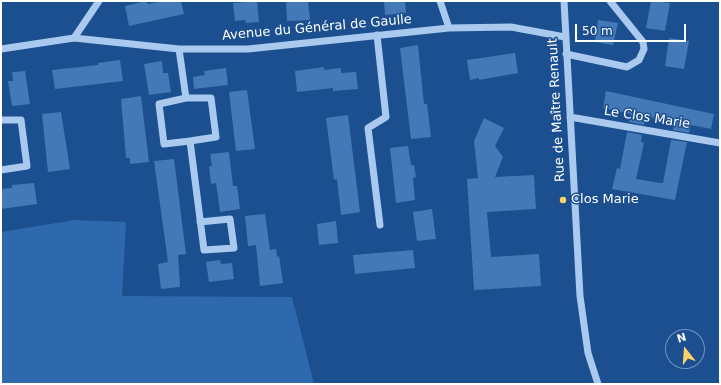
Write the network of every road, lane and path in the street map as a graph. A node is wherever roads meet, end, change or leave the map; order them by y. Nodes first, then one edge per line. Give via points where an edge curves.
1 (99, 1) edge
2 (440, 1) edge
3 (564, 1) edge
4 (610, 1) edge
5 (449, 28) junction
6 (377, 35) junction
7 (565, 37) junction
8 (74, 38) junction
9 (1, 49) edge
10 (179, 49) junction
11 (566, 54) junction
12 (186, 98) junction
13 (570, 117) junction
14 (1, 120) edge
15 (190, 141) junction
16 (720, 143) edge
17 (1, 170) edge
18 (200, 222) junction
19 (380, 225) dead end
20 (598, 384) edge

1 - 8 street
2 - 5 street
3 - 7 street, Rue de Maître Renault
4 - 11 street via 643,42 644,49 640,60 627,67
5 - 6 street, Avenue du Général de Gaulle
5 - 7 street, Avenue du Général de Gaulle via 511,27
6 - 10 street, Avenue du Général de Gaulle via 248,49
6 - 19 street via 386,117 368,128
7 - 11 street, Rue de Maître Renault
8 - 9 street, Avenue du Général de Gaulle
8 - 10 street, Avenue du Général de Gaulle
10 - 12 street
11 - 13 street, Rue de Maître Renault
12 - 15 street via 211,98 216,137
12 - 15 street via 159,104 164,144
13 - 16 street, Le Clos Marie
13 - 20 street, Rue de Maître Renault via 580,296 588,353
14 - 17 street via 21,120 27,166
15 - 18 street
18 - 18 street via 204,250 234,248 230,219

